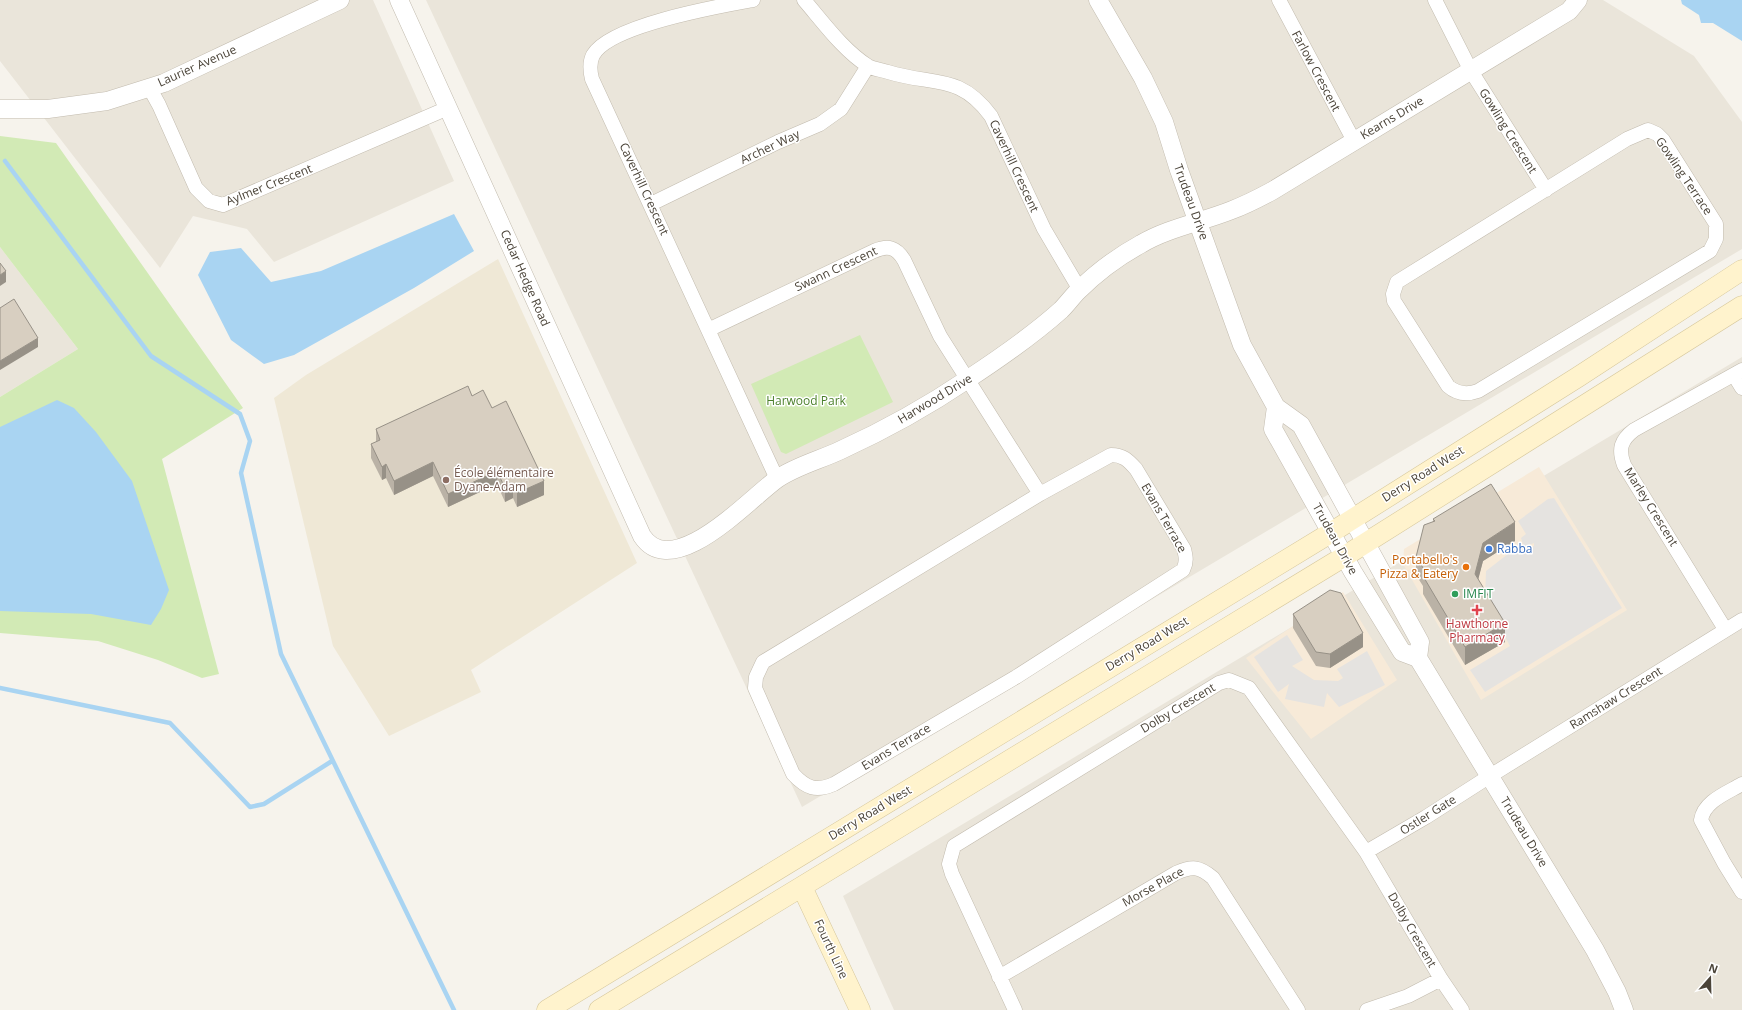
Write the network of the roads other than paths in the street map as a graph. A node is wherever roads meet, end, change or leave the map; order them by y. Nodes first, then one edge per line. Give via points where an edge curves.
1 (340, 0) edge
2 (399, 0) edge
3 (754, 0) edge
4 (804, 0) edge
5 (1098, 0) edge
6 (1279, 0) edge
7 (1435, 0) edge
8 (1578, 0) edge
9 (712, 4) edge
10 (868, 66) junction
11 (1471, 71) junction
12 (149, 87) junction
13 (448, 108) junction
14 (0, 109) edge
15 (1354, 141) junction
16 (1546, 190) junction
17 (651, 204) junction
18 (1198, 221) junction
19 (1742, 270) edge
20 (1080, 290) junction
21 (1742, 306) edge
22 (708, 330) junction
23 (1738, 373) edge
24 (968, 379) junction
25 (1742, 388) edge
26 (1276, 407) junction
27 (777, 479) junction
28 (1040, 494) junction
29 (1353, 518) junction
30 (1332, 532) junction
31 (1365, 542) junction
32 (659, 550) joint
33 (1345, 556) junction
34 (1742, 620) edge
35 (1725, 629) junction
36 (1418, 658) junction
37 (1490, 776) junction
38 (1742, 784) edge
39 (1366, 852) junction
40 (802, 887) junction
41 (1742, 892) edge
42 (999, 977) junction
43 (1441, 979) junction
44 (547, 1010) edge
45 (599, 1010) edge
46 (860, 1010) edge
47 (1015, 1010) edge
48 (1298, 1010) edge
49 (1367, 1010) edge
50 (1462, 1010) edge
51 (1624, 1010) edge

1 - 12 street, Laurier Avenue via 164,83
2 - 13 street, Cedar Hedge Road
3 - 9 street, Caverhill Crescent
4 - 10 street, Caverhill Crescent via 832,35
5 - 18 street, Trudeau Drive via 1143,78 1164,122
6 - 15 street, Farlow Crescent
7 - 11 street, Gowling Crescent
8 - 11 street, Kearns Drive via 1569,11
9 - 17 street, Caverhill Crescent via 614,38 593,55 590,68 592,79
10 - 17 street, Archer Way via 841,109 820,124
10 - 20 street, Caverhill Crescent via 905,77 955,86 982,104 991,116 1048,236
11 - 15 street, Kearns Drive
11 - 16 street, Gowling Crescent
12 - 13 street, Aylmer Crescent via 196,188 209,201 223,205
12 - 14 street, Laurier Avenue via 107,100 48,109
13 - 32 street, Cedar Hedge Road via 642,536 649,545
15 - 18 street, Kearns Drive via 1272,191 1232,210
16 - 16 street, Gowling Terrace via 1627,139 1648,130 1663,140 1716,224 1715,244 1710,251 1478,391 1469,394 1453,390 1394,301 1394,287 1403,277
17 - 22 street, Caverhill Crescent
18 - 20 street, Harwood Drive via 1142,242
18 - 26 street, Trudeau Drive via 1242,345
19 - 29 main road, Derry Road West via 1578,377
20 - 24 street, Harwood Drive via 1031,335
21 - 31 main road
22 - 24 street, Swann Crescent via 874,251 892,247 904,260 940,336
22 - 27 street, Caverhill Crescent
23 - 25 street
23 - 35 street, Marley Crescent via 1634,430 1626,436 1621,445 1620,455
24 - 27 street, Harwood Drive via 875,434
24 - 28 street
26 - 29 street, Trudeau Drive via 1301,425
26 - 30 street, Trudeau Drive via 1273,429
27 - 32 street, Harwood Drive via 712,532 675,551
28 - 28 street, Evans Terrace via 1100,460 1111,455 1120,455 1136,469 1184,549 1186,564 1183,570 1016,677 834,784 817,789 808,787 800,781 793,774 755,688 756,677 763,662
29 - 30 main road, Derry Road West
29 - 31 street, Trudeau Drive
30 - 33 street, Trudeau Drive
30 - 44 main road, Derry Road West
31 - 33 main road
31 - 36 street, Trudeau Drive via 1420,642
33 - 36 street, Trudeau Drive via 1402,652
33 - 40 main road
34 - 35 street, Ramshaw Crescent
35 - 37 street, Ramshaw Crescent
36 - 37 street, Trudeau Drive
37 - 39 street, Ostler Gate via 1426,818
37 - 51 street, Trudeau Drive via 1595,950
38 - 41 street via 1708,805 1702,812 1701,820
39 - 42 street, Dolby Crescent via 1249,688 1229,680 1219,683 954,846 949,864 952,874
39 - 43 street, Dolby Crescent
40 - 45 main road
40 - 46 main road, Fourth Line
42 - 47 street, Dolby Crescent
42 - 48 street, Morse Place via 1176,873 1188,868 1197,868 1213,878
43 - 49 street via 1408,996
43 - 50 street, Dolby Crescent

